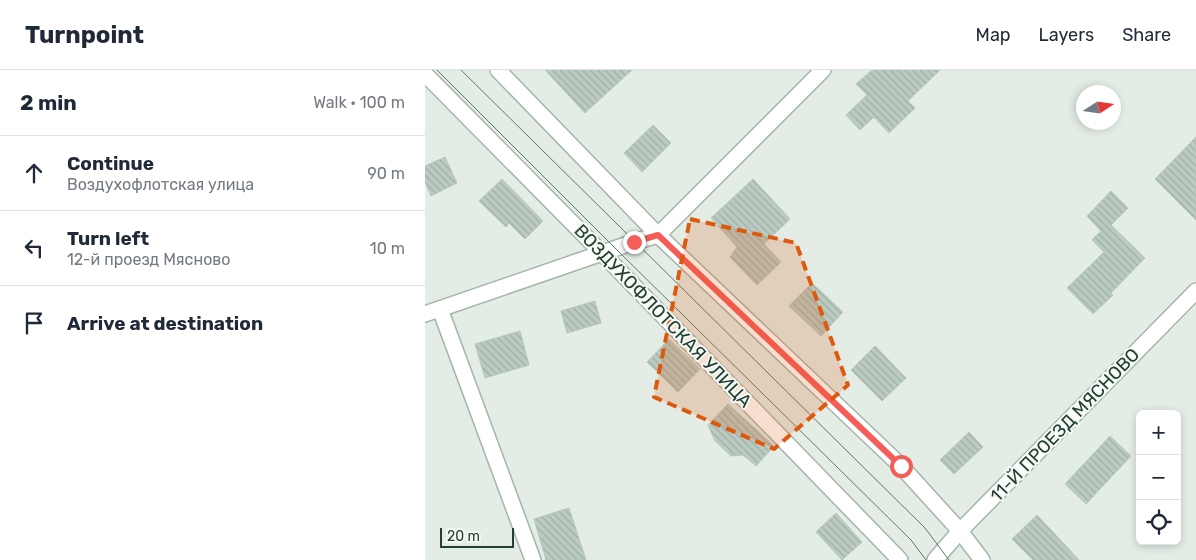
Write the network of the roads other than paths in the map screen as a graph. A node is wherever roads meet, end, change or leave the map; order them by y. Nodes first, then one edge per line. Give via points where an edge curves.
1 (498, 70) edge
2 (823, 70) edge
3 (425, 74) edge
4 (658, 235) junction
5 (602, 253) junction
6 (1196, 291) edge
7 (440, 309) junction
8 (425, 314) edge
9 (960, 532) junction
10 (533, 560) edge
11 (900, 560) edge
12 (935, 560) edge
13 (982, 560) edge

1 - 4 street
2 - 4 street
3 - 5 street, ВОЗДУХОФЛОТСКАЯ УЛИЦА
4 - 5 street
4 - 9 street via 901,466
5 - 7 street
5 - 11 street, ВОЗДУХОФЛОТСКАЯ УЛИЦА
6 - 9 street, 11-Й ПРОЕЗД МЯСНОВО
7 - 8 street
7 - 10 street
9 - 12 street, 11-Й ПРОЕЗД МЯСНОВО
9 - 13 street

